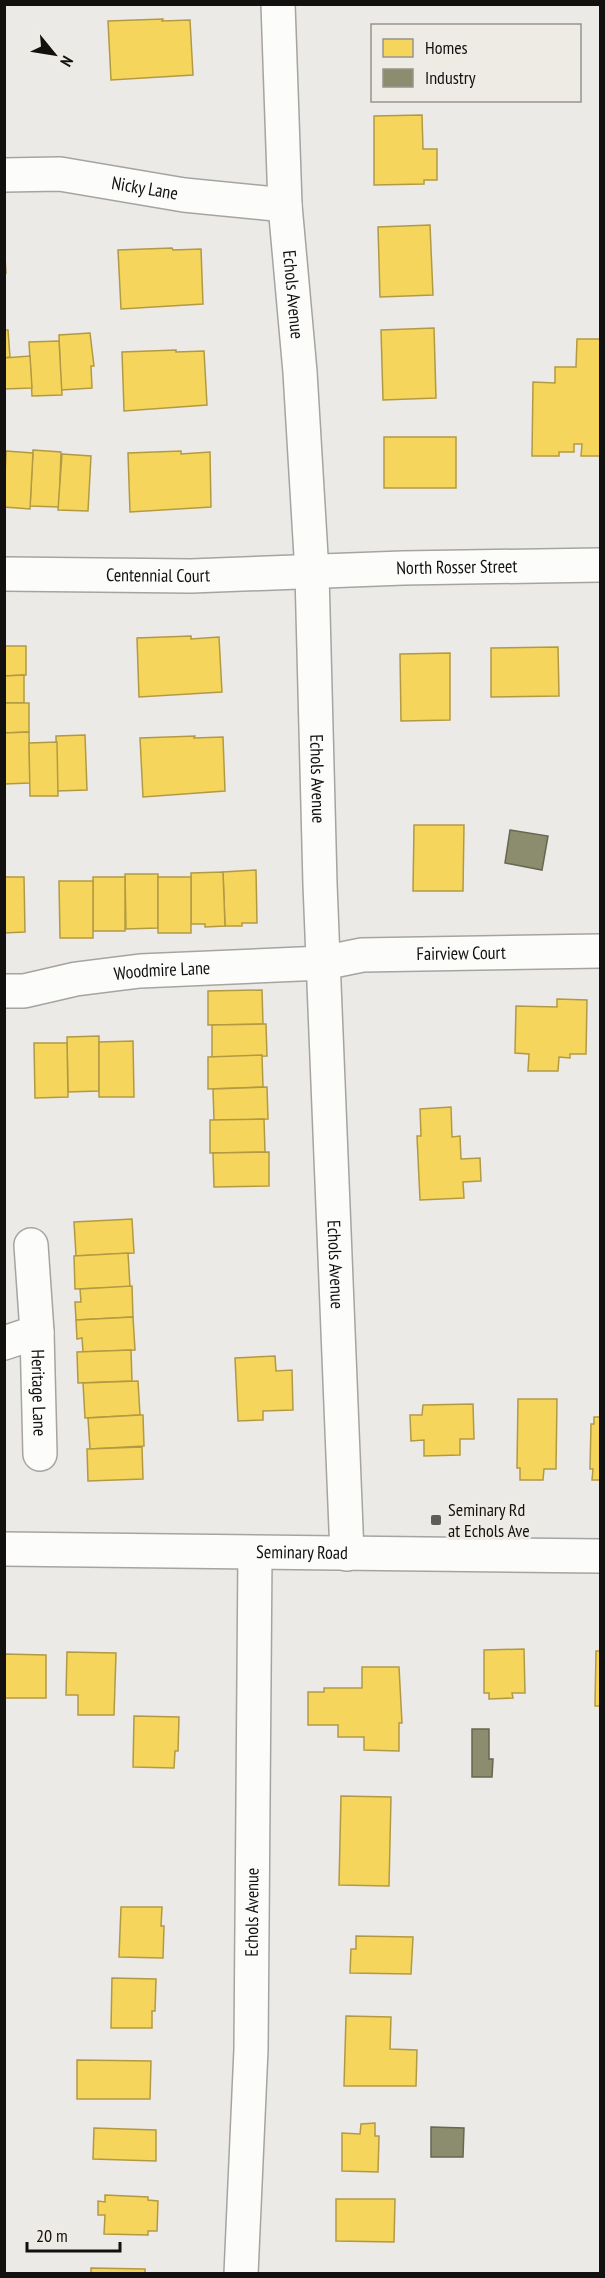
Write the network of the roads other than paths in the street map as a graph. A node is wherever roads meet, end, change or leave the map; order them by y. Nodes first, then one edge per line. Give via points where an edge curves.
1 (278, 4) edge
2 (4, 175) edge
3 (285, 205) junction
4 (600, 565) edge
5 (312, 573) junction
6 (4, 574) edge
7 (600, 951) edge
8 (323, 963) junction
9 (4, 991) edge
10 (31, 1245) dead end
11 (37, 1332) junction
12 (4, 1342) edge
13 (40, 1454) dead end
14 (4, 1549) edge
15 (255, 1553) junction
16 (347, 1554) junction
17 (600, 1556) edge
18 (241, 2274) edge

1 - 3 street, Echols Avenue
2 - 3 street, Nicky Lane via 60,174 184,195
3 - 5 street, Echols Avenue
4 - 5 street, North Rosser Street
5 - 6 street, Centennial Court
5 - 8 street, Echols Avenue
7 - 8 street, Fairview Court via 362,955
8 - 9 street, Woodmire Lane via 140,971
8 - 16 street, Echols Avenue
10 - 11 street, Heritage Lane
11 - 12 street, Heritage Lane
11 - 13 street, Heritage Lane
14 - 15 street, Seminary Road
15 - 16 street, Seminary Road
15 - 18 street, Echols Avenue via 251,2049
16 - 17 street, Seminary Road

